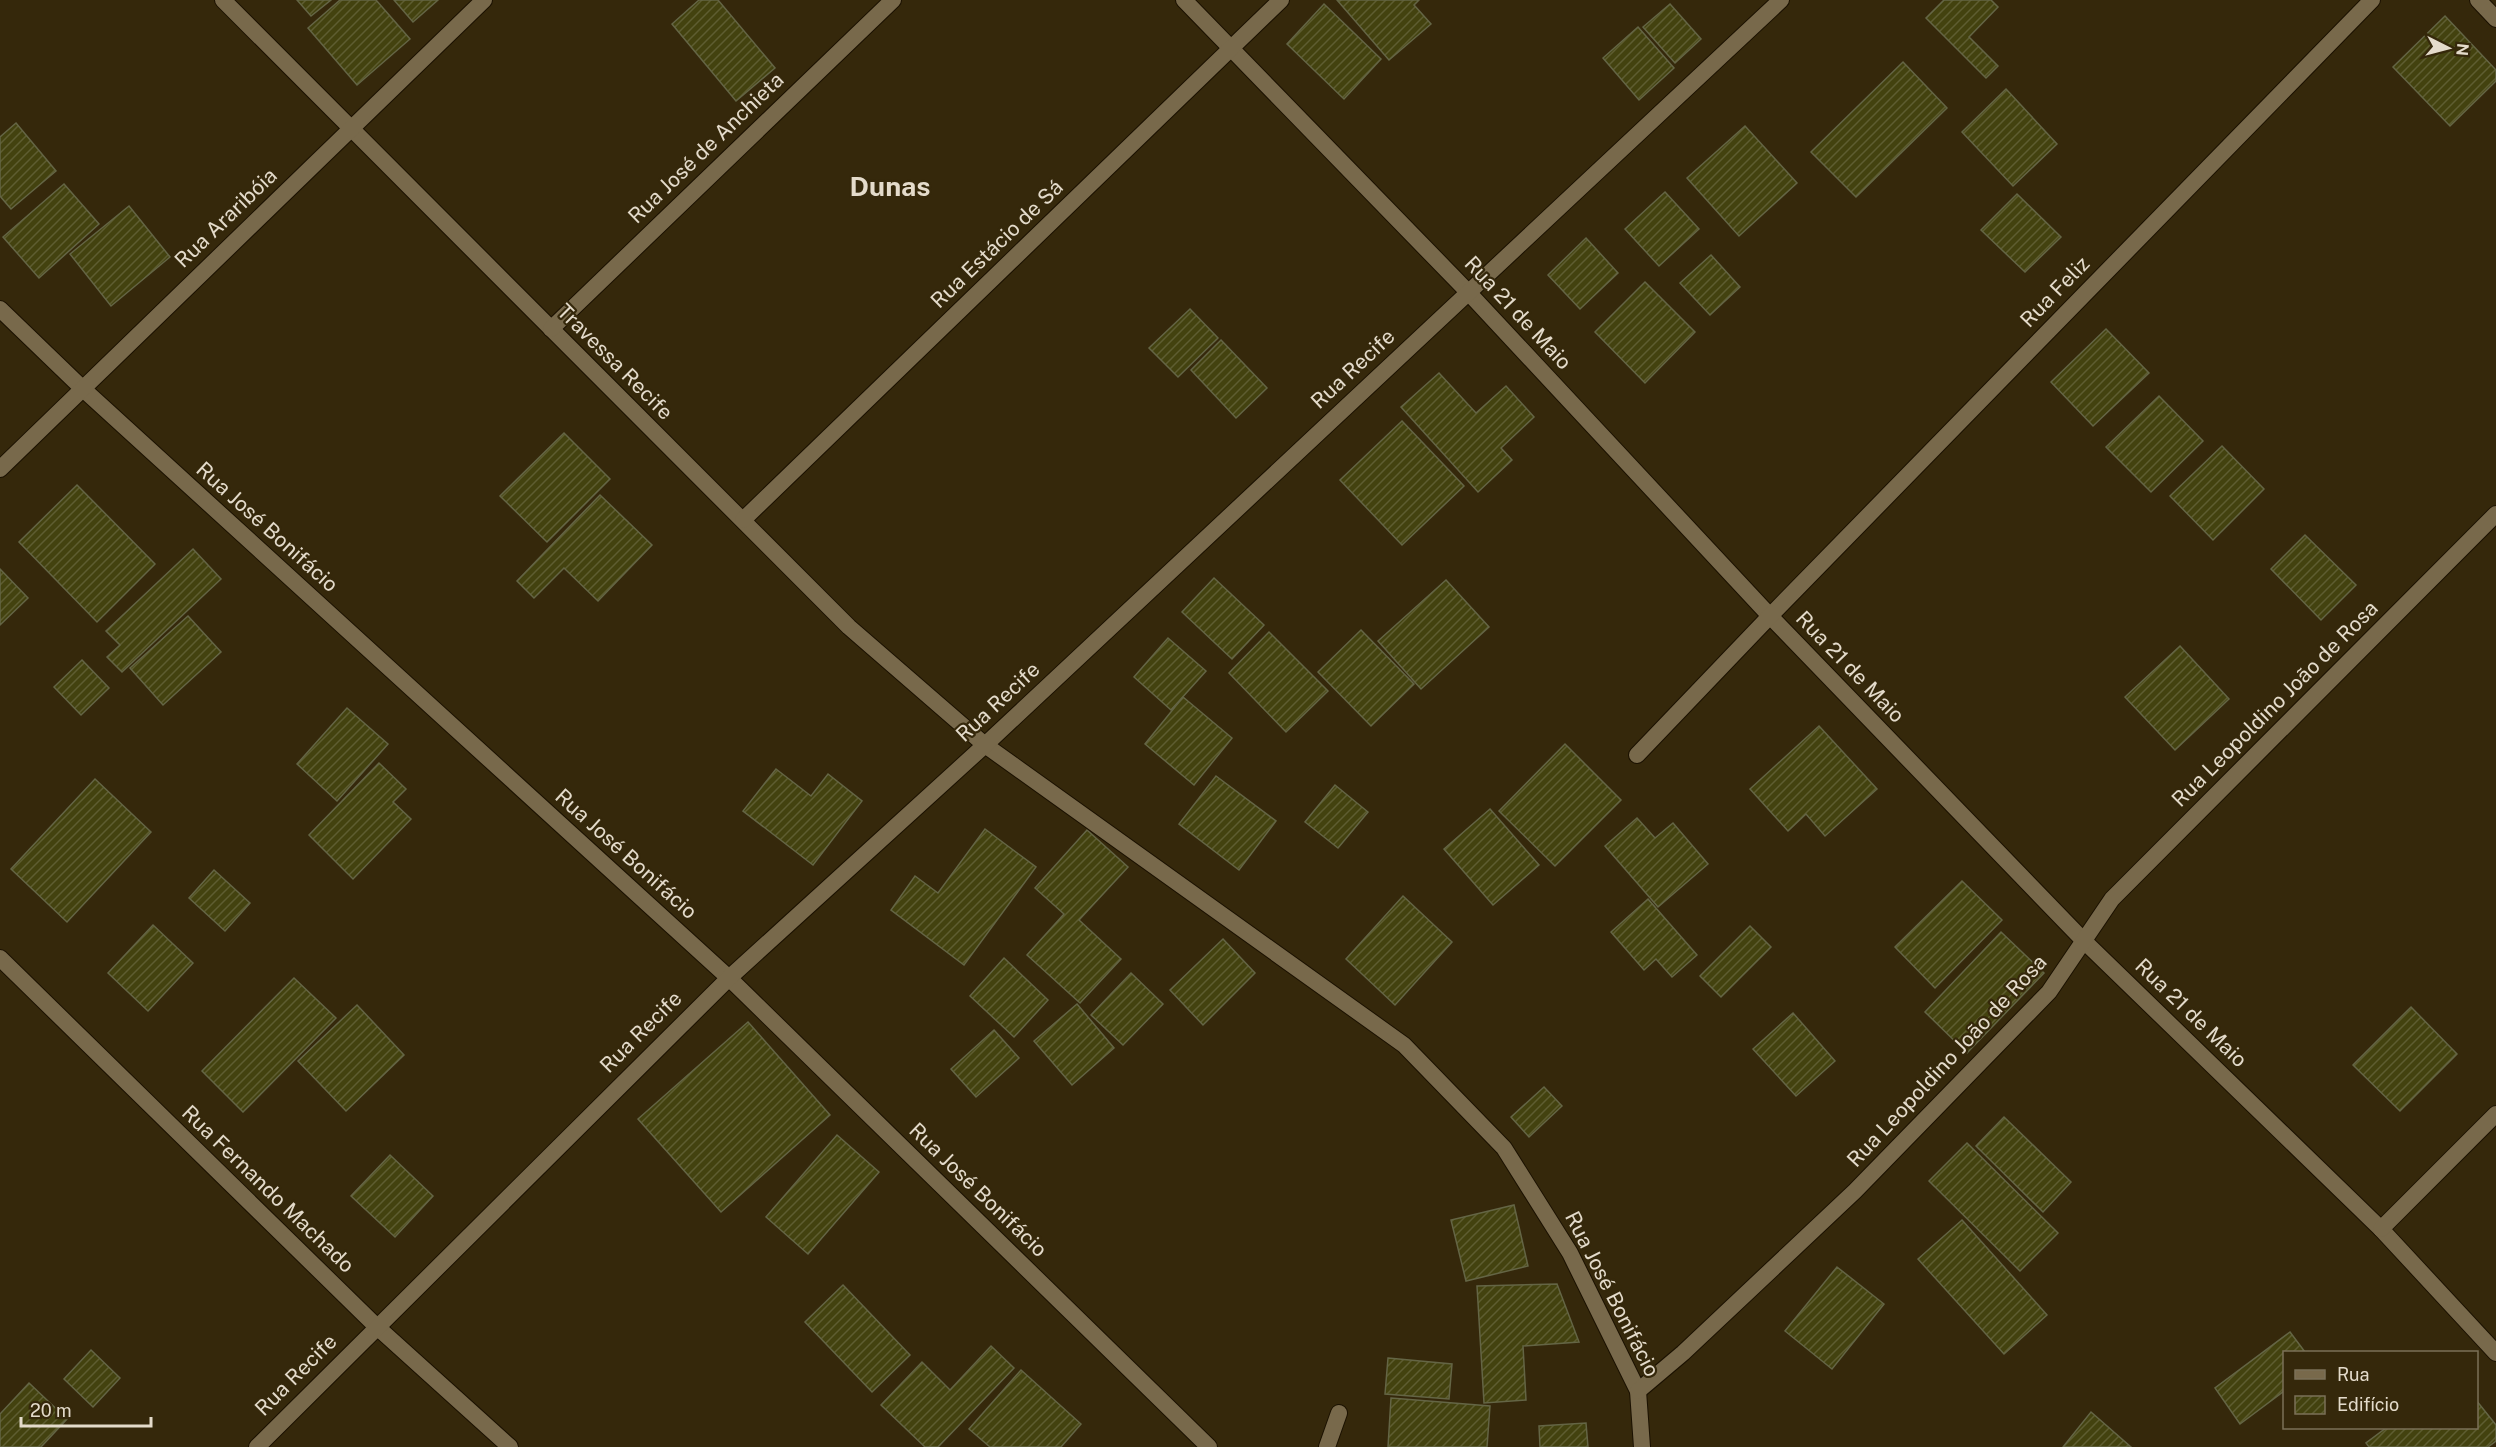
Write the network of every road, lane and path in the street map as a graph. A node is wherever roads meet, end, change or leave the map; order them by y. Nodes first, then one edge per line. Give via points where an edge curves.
1 (224, 0) edge
2 (484, 0) edge
3 (893, 0) edge
4 (1184, 0) edge
5 (1281, 0) edge
6 (1781, 0) edge
7 (2372, 0) edge
8 (2478, 0) edge
9 (2496, 20) edge
10 (1232, 49) junction
11 (351, 130) junction
12 (1468, 292) junction
13 (0, 309) edge
14 (551, 329) junction
15 (82, 388) junction
16 (0, 469) edge
17 (2496, 514) edge
18 (742, 520) junction
19 (1770, 616) junction
20 (985, 745) junction
21 (1637, 755) dead end
22 (2084, 940) junction
23 (0, 958) edge
24 (729, 978) junction
25 (2496, 1114) edge
26 (2381, 1229) junction
27 (376, 1326) junction
28 (2496, 1353) edge
29 (1638, 1391) junction
30 (1339, 1413) dead end
31 (257, 1447) edge
32 (510, 1447) edge
33 (1209, 1447) edge
34 (1327, 1447) edge
35 (1642, 1447) edge

1 - 11 street, Travessa Recife
2 - 11 street, Rua Araribóia
3 - 14 street, Rua José de Anchieta
4 - 10 street, Rua 21 de Maio
5 - 10 street, Rua Estácio de Sá
6 - 12 street, Rua Recife
7 - 19 street, Rua Feliz
8 - 9 street
10 - 12 street, Rua 21 de Maio
10 - 18 street, Rua Estácio de Sá
11 - 14 street, Travessa Recife
11 - 15 street, Rua Araribóia
12 - 19 street, Rua 21 de Maio
12 - 20 street, Rua Recife
13 - 15 street, Rua José Bonifácio
14 - 18 street, Travessa Recife
15 - 16 street, Rua Araribóia
15 - 24 street, Rua José Bonifácio
17 - 22 street, Rua Leopoldino João de Rosa via 2112,899
18 - 20 street, Travessa Recife via 849,627
19 - 21 street, Rua Feliz
19 - 22 street, Rua 21 de Maio
20 - 24 street, Rua Recife
20 - 29 street, Rua José Bonifácio via 1404,1045 1504,1148 1570,1253
22 - 26 street, Rua 21 de Maio
22 - 29 street, Rua Leopoldino João de Rosa via 2049,992 1856,1191
23 - 27 street, Rua Fernando Machado
24 - 27 street, Rua Recife
24 - 33 street, Rua José Bonifácio
25 - 26 street
26 - 28 street, Rua 21 de Maio
27 - 31 street, Rua Recife
27 - 32 street, Rua Fernando Machado
29 - 35 street, Rua José Bonifácio
30 - 34 street

